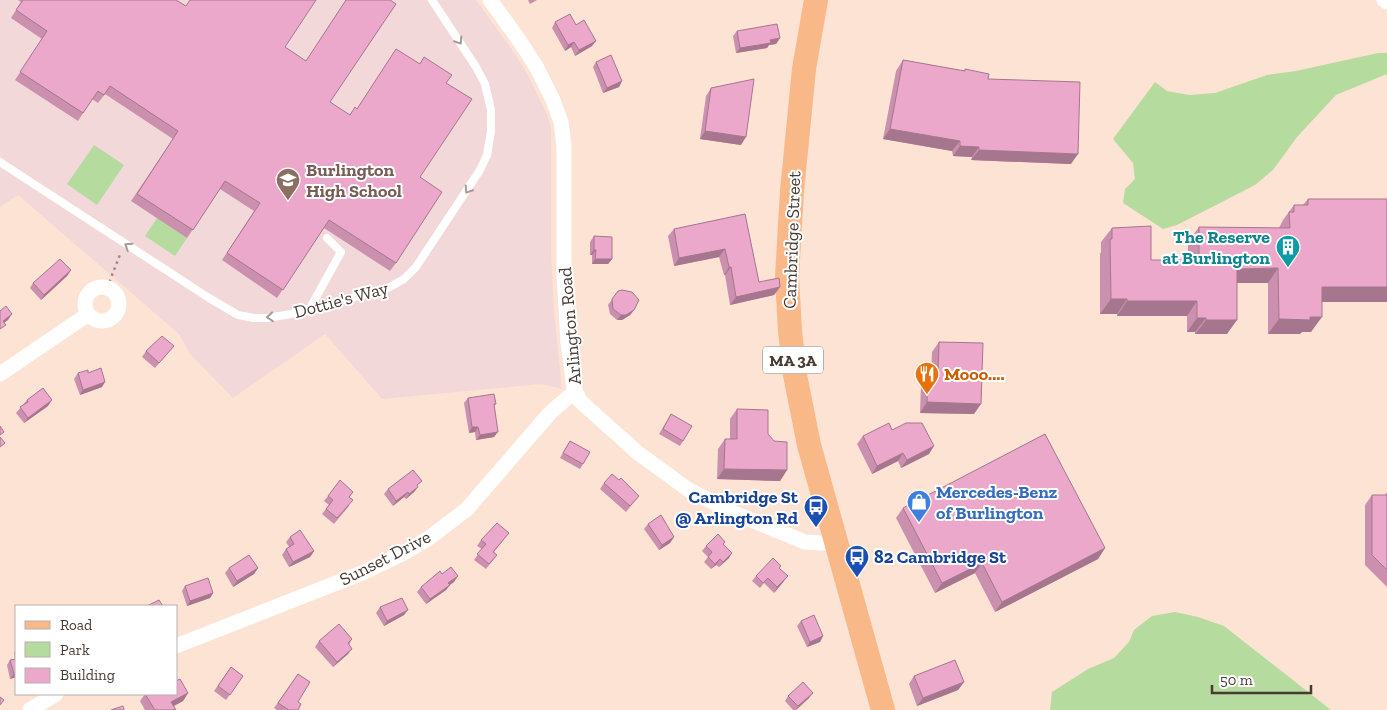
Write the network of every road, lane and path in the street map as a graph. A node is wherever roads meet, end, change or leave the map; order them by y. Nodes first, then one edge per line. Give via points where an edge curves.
1 (432, 0) edge
2 (490, 0) edge
3 (816, 0) edge
4 (0, 162) edge
5 (327, 238) dead end
6 (125, 244) junction
7 (108, 288) junction
8 (308, 310) junction
9 (87, 315) junction
10 (0, 374) edge
11 (577, 394) junction
12 (837, 544) junction
13 (178, 645) edge
14 (54, 695) edge
15 (30, 710) edge
16 (883, 710) edge

1 -> 8 lane, Dottie's Way via 476,67 487,90 492,121 487,155 468,190 404,280 376,292
2 - 11 street, Arlington Road via 533,60 561,122 564,146 564,275 570,359
3 - 12 main road, Cambridge Street / MA 3A via 798,122 787,290 801,408
4 - 6 lane, Dottie's Way
5 - 8 lane via 341,252
6 - 7 path
8 -> 6 lane, Dottie's Way via 267,318 238,315
7 - 9 street via 97,288 88,294 84,304
7 - 9 street via 116,294 119,302 114,316 100,322
9 - 10 street
11 - 12 street, Arlington Road via 584,405 638,454 689,490 803,542
11 - 13 street, Sunset Drive via 550,413 470,505 429,538 362,573
12 - 16 main road, Cambridge Street / MA 3A
14 - 15 street

